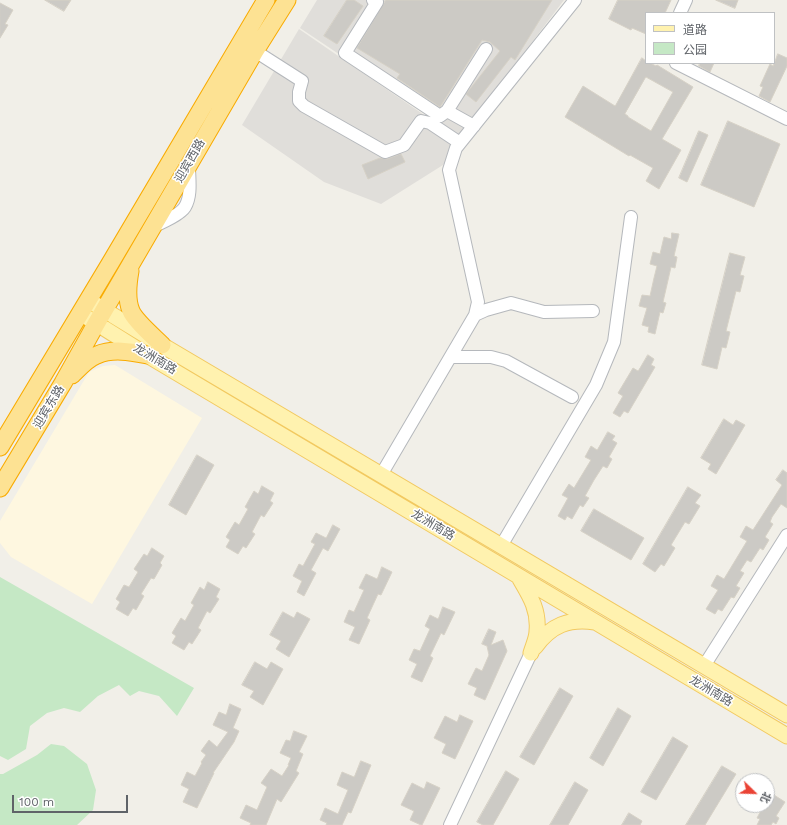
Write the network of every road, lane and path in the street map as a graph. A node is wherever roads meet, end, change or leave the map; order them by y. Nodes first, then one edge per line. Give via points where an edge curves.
1 (266, 0) edge
2 (287, 0) edge
3 (575, 0) edge
4 (686, 0) edge
5 (376, 1) edge
6 (680, 12) edge
7 (486, 49) dead end
8 (255, 51) junction
9 (678, 64) edge
10 (447, 111) junction
11 (787, 119) edge
12 (474, 126) junction
13 (460, 143) junction
14 (631, 217) dead end
15 (133, 260) junction
16 (84, 306) junction
17 (593, 312) dead end
18 (475, 315) junction
19 (100, 317) junction
20 (162, 345) junction
21 (148, 355) junction
22 (451, 357) junction
23 (63, 383) junction
24 (572, 397) dead end
25 (0, 447) edge
26 (381, 475) junction
27 (0, 488) edge
28 (787, 536) edge
29 (501, 546) junction
30 (518, 575) junction
31 (597, 623) junction
32 (531, 653) junction
33 (704, 666) junction
34 (787, 715) edge
35 (787, 736) edge
36 (455, 823) edge

1 - 16 highway, 迎宾西路
2 - 8 highway, 迎宾西路
3 - 12 street
4 - 6 street
5 - 10 street via 345,53 440,116
7 - 10 street
8 - 13 street via 302,81 299,100 304,106 385,152 404,145 421,121 430,123
8 - 15 highway, 迎宾西路
9 - 11 street
10 - 12 street
12 - 13 street
13 - 18 street via 449,170 478,302
14 - 29 street via 614,342 596,385
15 - 19 highway, 迎宾西路
15 - 20 highway via 128,280 131,311
16 - 19 main road, 龙洲南路
16 - 25 highway, 迎宾东路
17 - 18 street via 544,312 511,303
18 - 22 street
19 - 20 main road, 龙洲南路
19 - 21 main road, 龙洲南路
19 - 23 highway, 迎宾东路
20 - 26 main road, 龙洲南路
21 - 23 highway via 113,351 96,355
21 - 30 main road, 龙洲南路
22 - 24 street via 491,357 506,361
22 - 26 street
23 - 27 highway, 迎宾东路
26 - 29 main road, 龙洲南路
28 - 33 street
29 - 33 main road, 龙洲南路
30 - 31 main road, 龙洲南路
30 - 32 main road via 531,597 536,615 537,632
31 - 32 main road via 584,620 554,627 542,636
31 - 35 main road, 龙洲南路
32 - 36 street
33 - 34 main road, 龙洲南路

